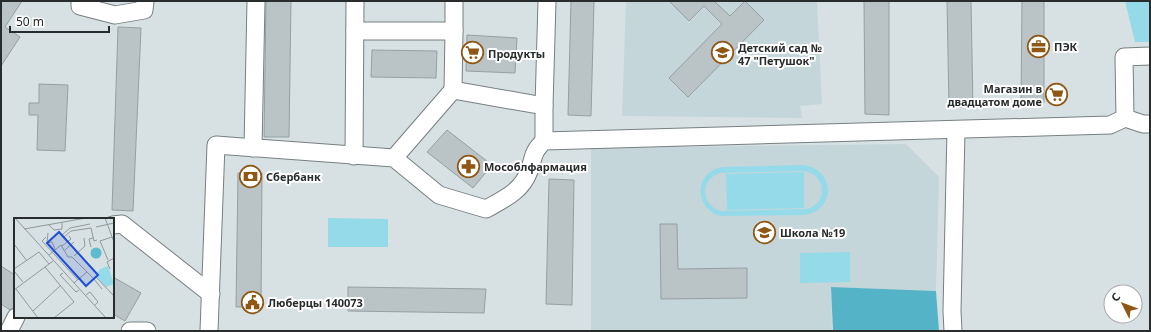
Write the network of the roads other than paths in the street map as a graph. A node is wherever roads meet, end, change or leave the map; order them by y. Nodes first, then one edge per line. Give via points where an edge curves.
1 (80, 1) edge
2 (145, 1) edge
3 (256, 1) edge
4 (355, 1) edge
5 (454, 1) edge
6 (547, 1) edge
7 (355, 31) junction
8 (454, 31) junction
9 (1150, 56) edge
10 (453, 90) junction
11 (544, 106) junction
12 (1125, 118) junction
13 (1150, 124) edge
14 (956, 130) junction
15 (544, 141) junction
16 (253, 148) junction
17 (354, 156) junction
18 (394, 158) junction
19 (114, 225) edge
20 (210, 294) junction
21 (16, 318) edge
22 (1, 329) edge
23 (4, 331) edge
24 (9, 331) edge
25 (130, 331) edge
26 (147, 331) edge
27 (209, 331) edge
28 (953, 331) edge

1 - 2 lane via 80,6 115,15 144,10
3 - 16 lane
4 - 7 lane
5 - 8 lane
6 - 11 lane
7 - 8 lane
7 - 17 lane
8 - 10 lane
9 - 12 lane via 1124,57
10 - 11 lane
10 - 18 lane
11 - 15 lane
12 - 13 lane
12 - 14 lane via 1110,125
14 - 15 lane
14 - 28 lane
15 - 18 lane via 534,151 529,172 515,192 486,208 440,195
16 - 17 lane
16 - 20 lane via 216,145
17 - 18 lane
19 - 20 lane via 122,224
20 - 27 lane
21 - 24 lane
22 - 23 lane
25 - 26 lane

